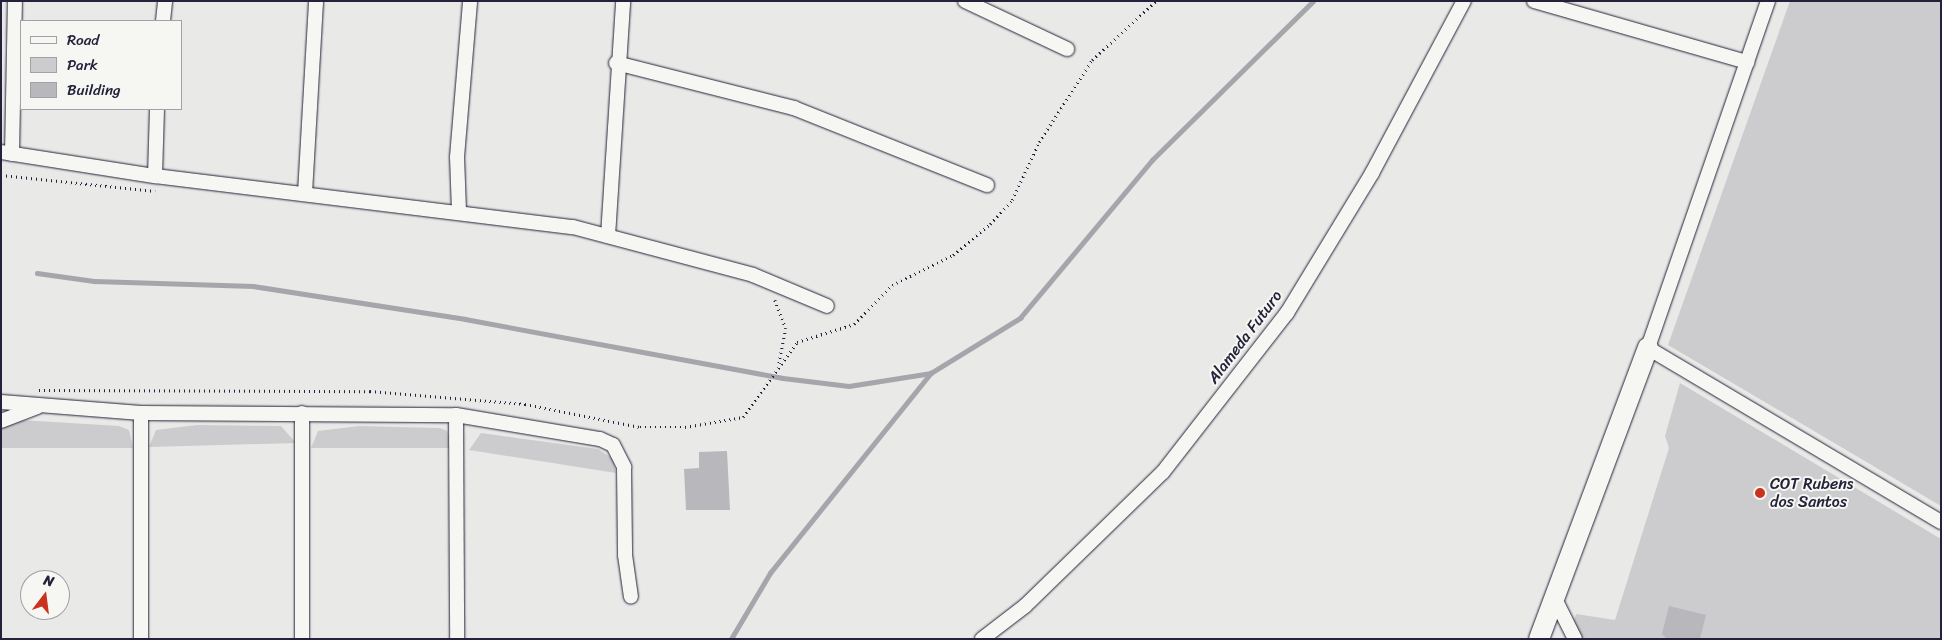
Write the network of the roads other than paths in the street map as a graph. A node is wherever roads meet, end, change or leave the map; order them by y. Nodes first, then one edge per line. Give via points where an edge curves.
1 (15, 1) edge
2 (165, 1) edge
3 (316, 1) edge
4 (470, 1) edge
5 (623, 1) edge
6 (965, 1) edge
7 (1464, 1) edge
8 (1534, 1) edge
9 (1768, 1) edge
10 (163, 20) edge
11 (1067, 49) dead end
12 (1747, 62) junction
13 (616, 63) junction
14 (157, 110) edge
15 (4, 153) edge
16 (155, 176) junction
17 (987, 185) dead end
18 (305, 193) junction
19 (459, 211) junction
20 (608, 236) junction
21 (827, 306) dead end
22 (1648, 348) junction
23 (1, 402) edge
24 (37, 406) junction
25 (141, 412) junction
26 (302, 412) junction
27 (456, 415) junction
28 (1, 421) edge
29 (1941, 522) edge
30 (1553, 595) junction
31 (632, 597) dead end
32 (141, 639) edge
33 (302, 639) edge
34 (457, 639) edge
35 (982, 639) edge
36 (1539, 639) edge
37 (1575, 639) edge

1 - 15 street
2 - 10 street
3 - 18 street
4 - 19 street via 457,157
5 - 13 street
6 - 11 street
7 - 35 street, Alameda Futuro via 1372,173 1288,313 1163,472 1025,606
8 - 12 street
9 - 12 street
12 - 22 street
13 - 17 street via 794,108
13 - 20 street
14 - 16 street
15 - 16 street
16 - 18 street
18 - 19 street
19 - 20 street
20 - 21 street via 753,274
22 - 29 street
22 - 30 street
23 - 24 street
24 - 25 street
24 - 28 street
25 - 26 street
25 - 32 street
26 - 27 street
26 - 33 street
27 - 31 street via 582,434 613,445 624,467 625,555
27 - 34 street
30 - 36 street
30 - 37 street

